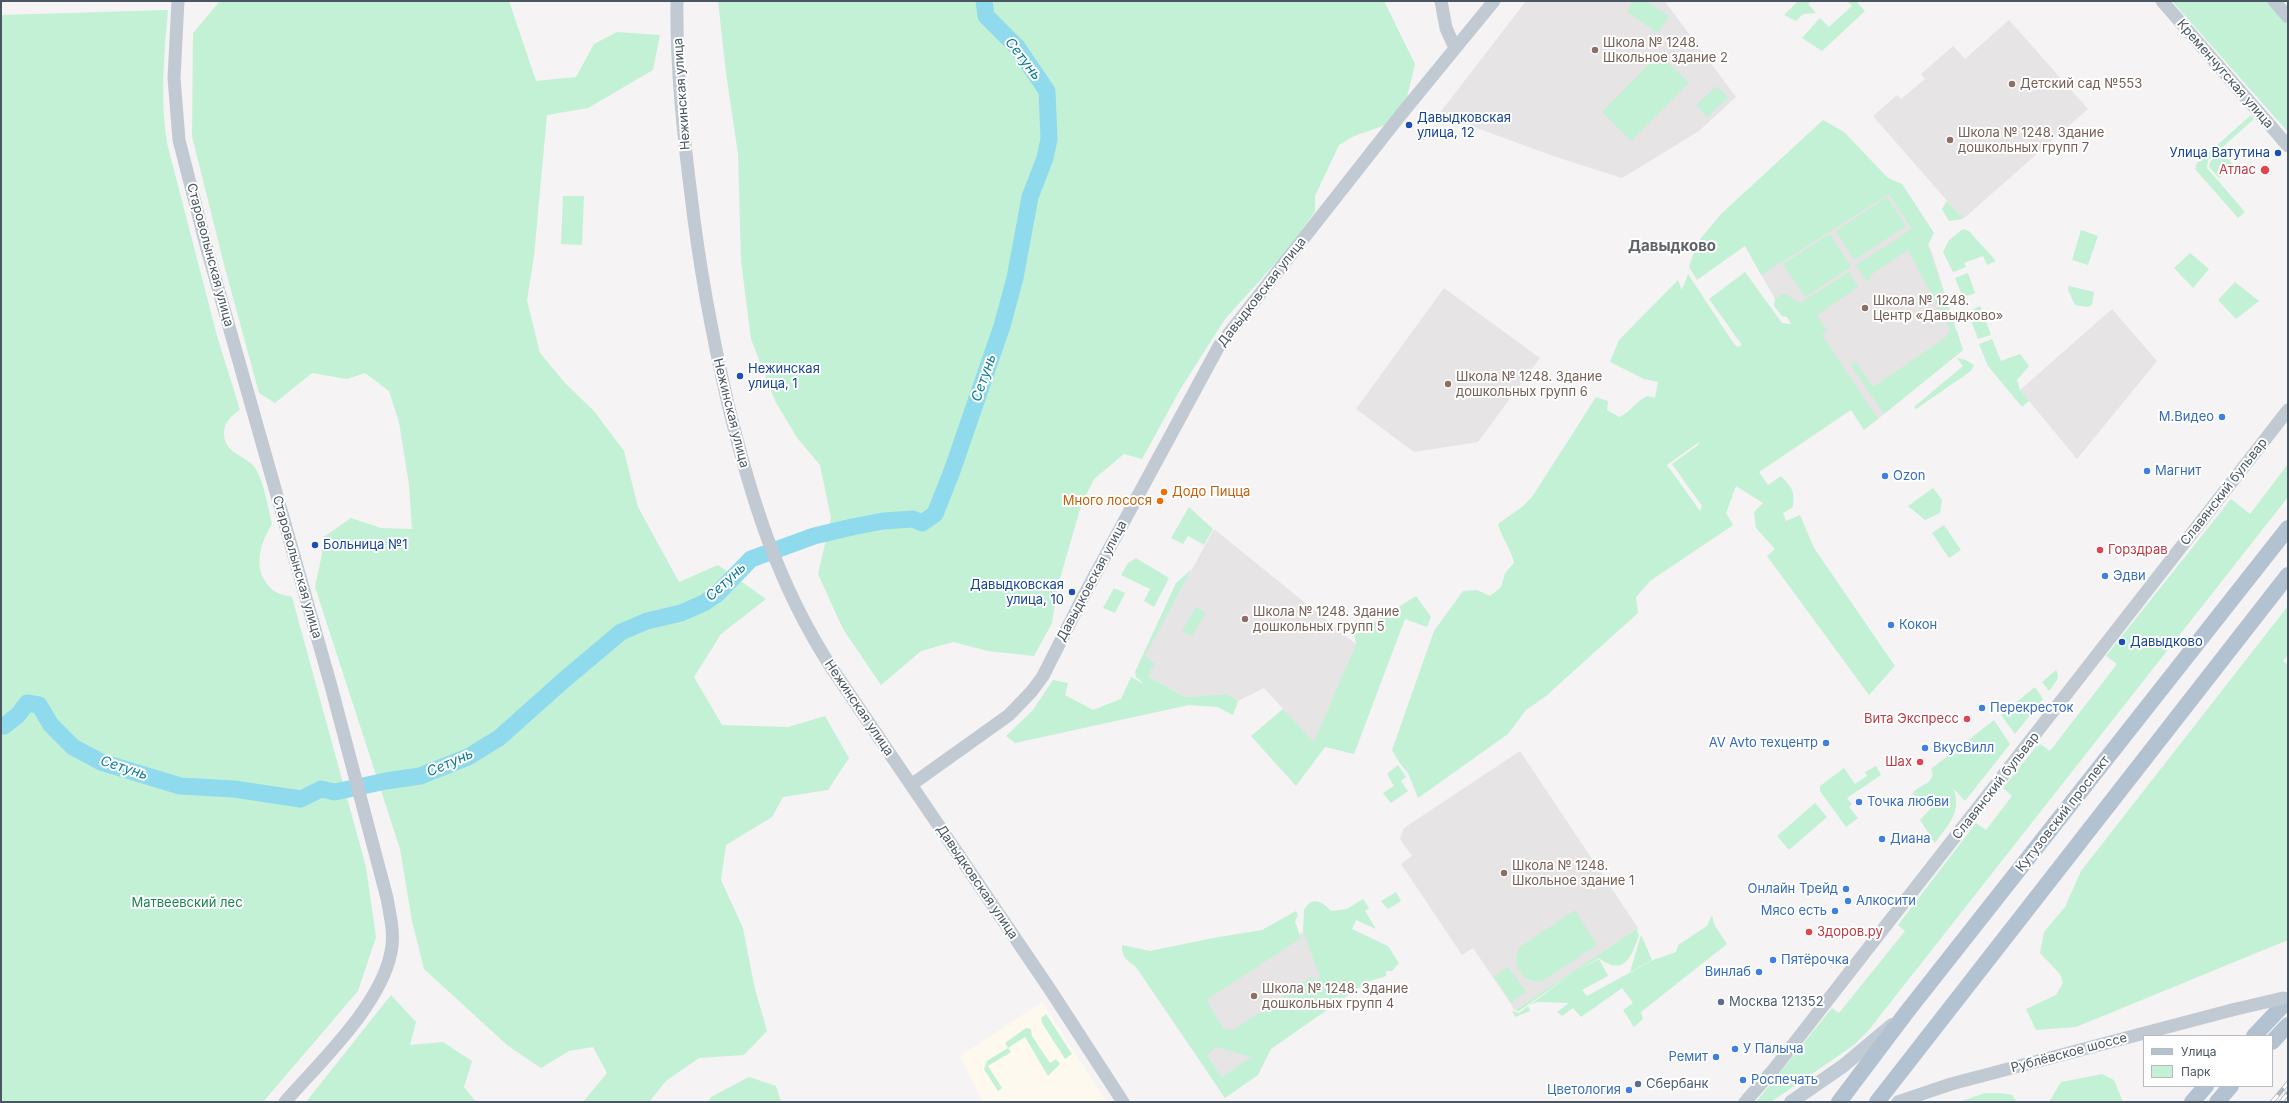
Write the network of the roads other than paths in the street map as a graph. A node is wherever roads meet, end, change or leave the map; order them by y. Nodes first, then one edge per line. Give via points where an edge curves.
1 (178, 1) edge
2 (677, 1) edge
3 (1441, 1) edge
4 (1494, 1) edge
5 (2162, 1) edge
6 (2274, 1) edge
7 (2288, 17) edge
8 (1455, 48) junction
9 (2288, 146) edge
10 (2288, 410) edge
11 (2288, 528) edge
12 (2288, 575) edge
13 (911, 785) junction
14 (2287, 998) edge
15 (1906, 1013) junction
16 (2288, 1025) edge
17 (2255, 1035) edge
18 (2273, 1041) edge
19 (2205, 1087) edge
20 (2230, 1087) edge
21 (285, 1102) edge
22 (1123, 1102) edge
23 (1745, 1102) edge
24 (1791, 1102) edge
25 (1839, 1102) edge
26 (1877, 1102) edge
27 (1898, 1102) edge
28 (2192, 1102) edge
29 (2217, 1102) edge

1 - 21 street, Староволынская улица via 174,78 179,140 353,772 387,898 392,927 391,952 366,1010
2 - 13 street, Нежинская улица via 682,109 696,240 714,341 744,470 762,526 783,578 818,646
3 - 8 street via 1446,28
4 - 8 street, Давыдковская улица
5 - 9 street, Кременчугская улица
6 - 7 street
8 - 13 street, Давыдковская улица via 1219,346 1086,590 1043,676 1032,691 1009,715
10 - 23 street, Славянский бульвар via 1774,1070
11 - 15 main road, Кутузовский проспект
12 - 26 main road
13 - 22 street, Давыдковская улица
14 - 17 main road
14 - 27 street, Рублёвское шоссе, bridge via 2232,1010 1951,1084
15 - 24 main road via 1843,1066
15 - 25 main road, Кутузовский проспект
16 - 18 main road
19 - 28 main road
20 - 29 main road

